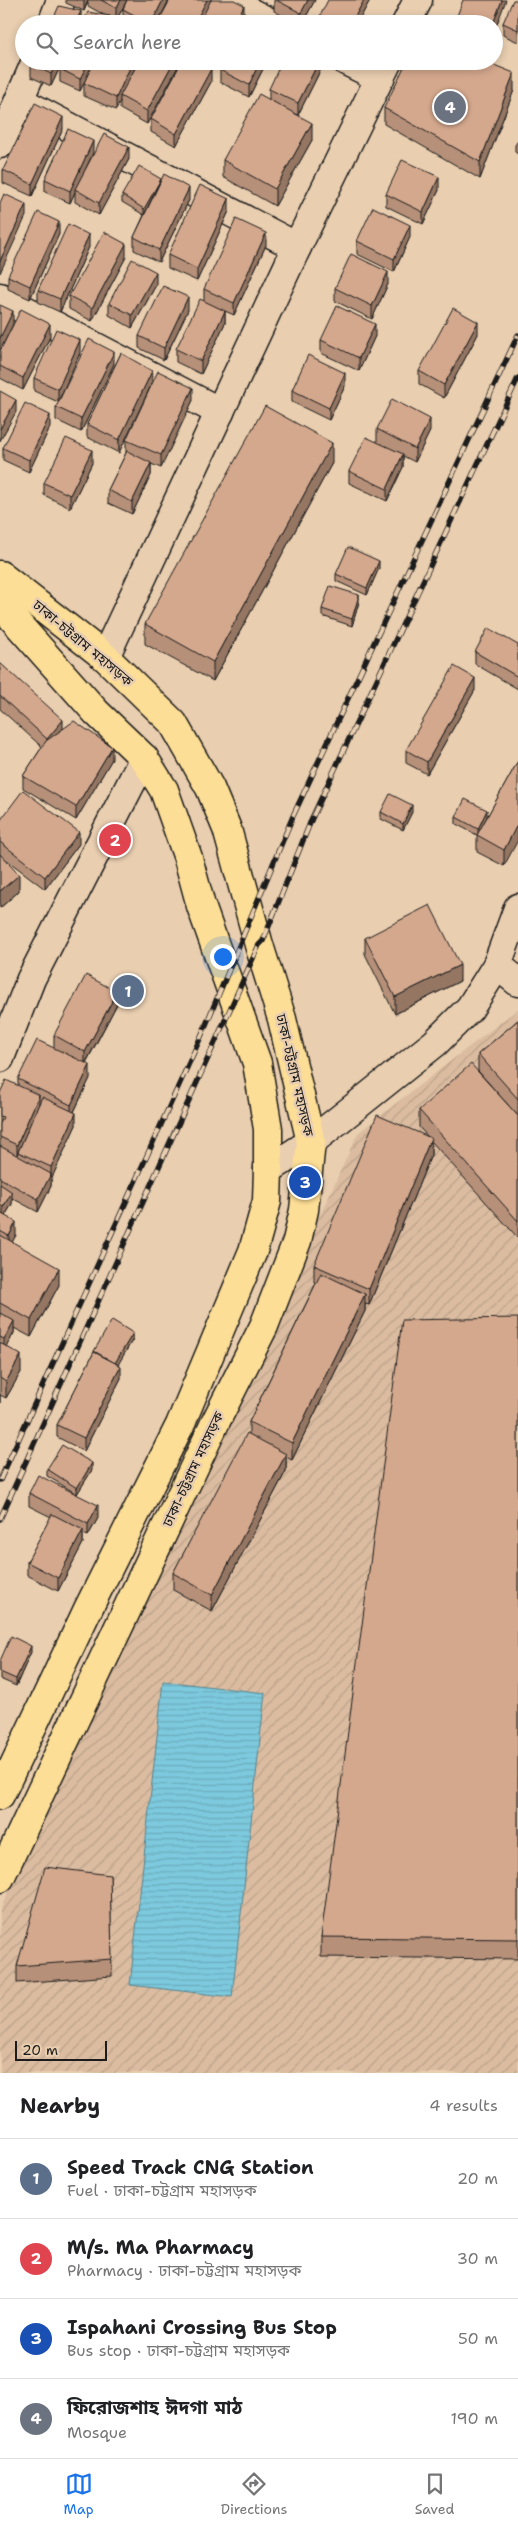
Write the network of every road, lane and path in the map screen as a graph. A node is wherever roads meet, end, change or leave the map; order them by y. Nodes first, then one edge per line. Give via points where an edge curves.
1 (62, 0) edge
2 (226, 0) edge
3 (418, 0) edge
4 (56, 15) edge
5 (255, 15) edge
6 (410, 15) edge
7 (32, 70) edge
8 (384, 70) edge
9 (20, 101) junction
10 (0, 144) edge
11 (297, 247) junction
12 (0, 297) edge
13 (220, 412) junction
14 (0, 575) edge
15 (0, 604) edge
16 (105, 658) junction
17 (144, 758) junction
18 (518, 908) edge
19 (497, 964) junction
20 (518, 982) edge
21 (0, 1058) edge
22 (311, 1142) junction
23 (268, 1170) junction
24 (0, 1795) edge
25 (0, 1878) edge

1 - 4 street
2 - 5 street
3 - 6 street
7 - 9 street
8 - 11 street
9 - 10 street
9 - 11 street
11 - 13 street
12 - 13 street
13 - 16 street
14 - 16 highway, ঢাকা-চট্টগ্রাম মহাসড়ক
15 - 17 highway, ঢাকা-চট্টগ্রাম মহাসড়ক via 96,712
16 - 22 highway, ঢাকা-চট্টগ্রাম মহাসড়ক via 173,723 210,788 227,829 282,1019
17 - 21 street via 31,979
17 - 23 highway, ঢাকা-চট্টগ্রাম মহাসড়ক via 164,790 257,1064 268,1130
18 - 19 street
19 - 20 street
19 - 22 street via 470,1008 435,1043
22 - 23 street
22 - 25 highway, ঢাকা-চট্টগ্রাম মহাসড়ক via 304,1210 297,1241 264,1326
23 - 24 highway, ঢাকা-চট্টগ্রাম মহাসড়ক via 267,1201 253,1251 180,1425 88,1608

